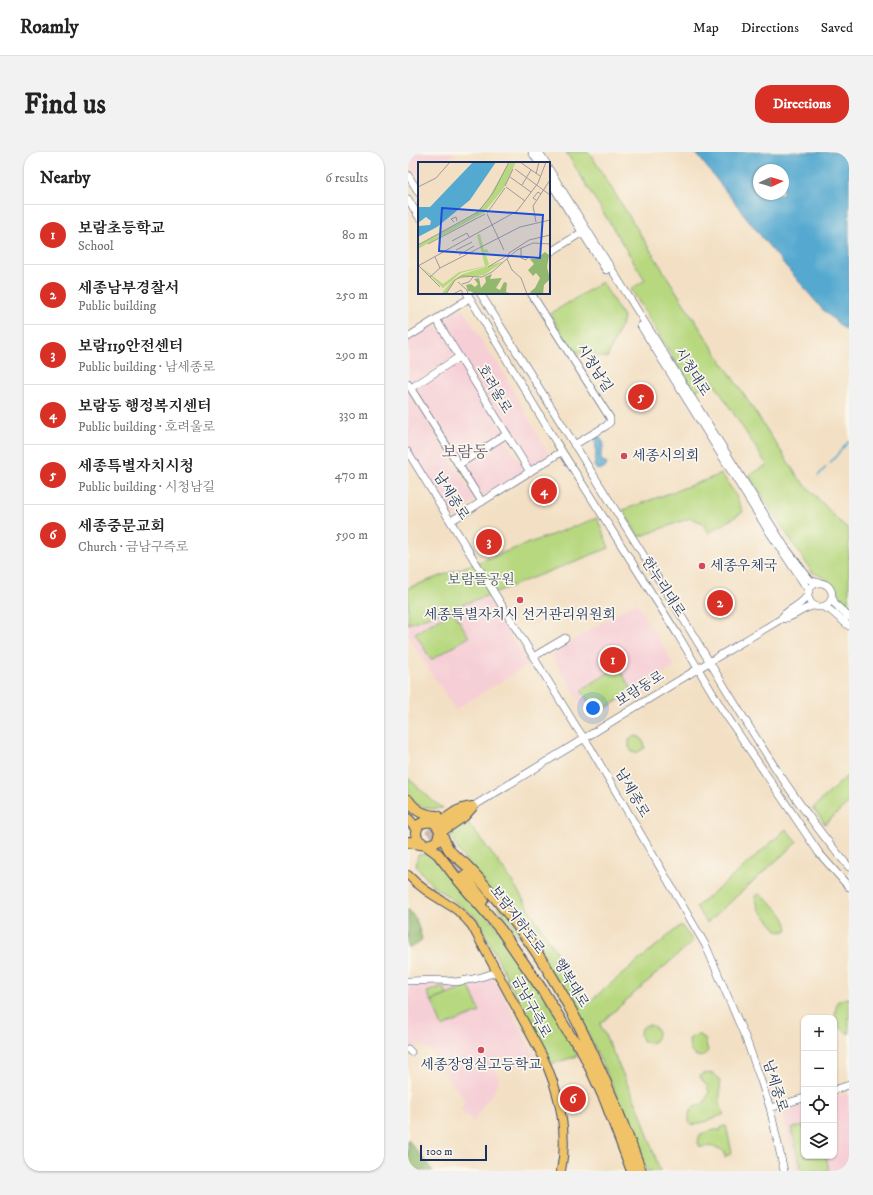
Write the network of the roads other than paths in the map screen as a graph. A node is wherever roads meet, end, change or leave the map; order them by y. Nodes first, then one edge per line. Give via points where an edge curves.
1 (532, 152) edge
2 (539, 152) edge
3 (538, 162) edge
4 (545, 162) edge
5 (550, 170) edge
6 (408, 176) edge
7 (550, 181) edge
8 (418, 191) edge
9 (408, 199) edge
10 (418, 215) edge
11 (584, 231) junction
12 (550, 251) edge
13 (463, 294) edge
14 (468, 294) edge
15 (482, 294) edge
16 (532, 294) edge
17 (465, 301) junction
18 (480, 314) junction
19 (436, 319) junction
20 (408, 337) edge
21 (459, 357) junction
22 (409, 386) edge
23 (507, 434) junction
24 (556, 442) junction
25 (574, 445) junction
26 (408, 452) edge
27 (558, 454) junction
28 (568, 460) junction
29 (458, 465) junction
30 (530, 472) junction
31 (482, 502) junction
32 (451, 521) junction
33 (819, 583) junction
34 (808, 593) junction
35 (832, 597) junction
36 (819, 606) junction
37 (849, 617) edge
38 (782, 619) junction
39 (849, 626) edge
40 (565, 638) dead end
41 (533, 657) junction
42 (709, 662) junction
43 (698, 668) junction
44 (583, 738) junction
45 (408, 800) edge
46 (408, 805) edge
47 (472, 807) joint
48 (452, 818) junction
49 (408, 819) edge
50 (430, 821) junction
51 (412, 831) edge
52 (440, 833) junction
53 (408, 842) edge
54 (424, 844) junction
55 (849, 866) edge
56 (408, 870) edge
57 (464, 871) junction
58 (408, 875) edge
59 (418, 884) junction
60 (849, 887) edge
61 (497, 972) junction
62 (408, 981) edge
63 (584, 1044) junction
64 (849, 1086) edge
65 (837, 1089) edge
66 (801, 1099) edge
67 (770, 1108) junction
68 (561, 1171) edge
69 (632, 1171) edge
70 (641, 1171) edge
71 (784, 1171) edge

1 - 3 street
2 - 4 street
5 - 11 street, 시청대로
6 - 8 street
7 - 11 street, 시청대로
9 - 10 street
11 - 12 street
11 - 33 street, 시청대로 via 785,547 810,580
11 - 34 street, 시청대로
13 - 17 street
14 - 18 street, 한누리대로
15 - 25 street, 한누리대로
16 - 25 street, 시청남길 via 610,418 606,426
17 - 18 street
17 - 19 street
18 - 24 street, 한누리대로
19 - 20 street
19 - 21 street, 호려울로
21 - 22 street
21 - 23 street, 호려울로
22 - 29 street
23 - 29 street
23 - 30 street, 호려울로
24 - 27 street
24 - 28 street, 한누리대로
25 - 42 street, 한누리대로
26 - 32 street, 남세종로
27 - 28 street
27 - 30 street
28 - 43 street, 한누리대로
29 - 31 street
30 - 31 street
31 - 32 street
32 - 41 street, 남세종로
33 - 34 street via 812,586
33 - 35 street via 829,587
34 - 36 street via 810,601
34 - 38 street via 806,600 783,615
35 - 36 street via 829,603
35 - 37 street via 835,604
36 - 38 street via 810,606
36 - 39 street via 830,610
38 - 42 street, 보람동로
40 - 41 street
41 - 44 street, 남세종로
42 - 43 street, 보람동로
42 - 55 street, 한누리대로 via 784,779 830,845
43 - 44 street, 보람동로
43 - 60 street, 한누리대로 via 722,709 819,853
44 - 47 street, 보람동로
44 - 67 street, 남세종로 via 706,946 746,1039
45 - 48 highway via 421,813
46 - 50 highway via 414,813
47 - 48 highway via 459,810
48 - 50 highway
48 - 52 highway
48 - 57 highway via 449,843
49 - 51 highway
50 - 51 highway via 421,823
50 - 52 highway via 438,826
51 - 54 highway
52 - 54 highway via 437,841
52 - 57 highway, 행복대로
53 - 54 highway
54 - 57 highway, 행복대로
56 - 59 main road, 금남구즉로 via 418,880
57 - 63 highway, 행복대로 via 544,991 571,1037
57 - 63 highway, 행복대로 via 514,922 537,953 572,1009
58 - 59 main road, 금남구즉로
59 - 61 main road, 금남구즉로 via 464,917 478,934
61 - 62 street via 456,982
61 - 68 main road, 금남구즉로 via 554,1084 563,1132
63 - 69 highway, 행복대로
63 - 70 highway, 행복대로 via 613,1097
64 - 65 street
66 - 67 street
67 - 71 street, 남세종로

